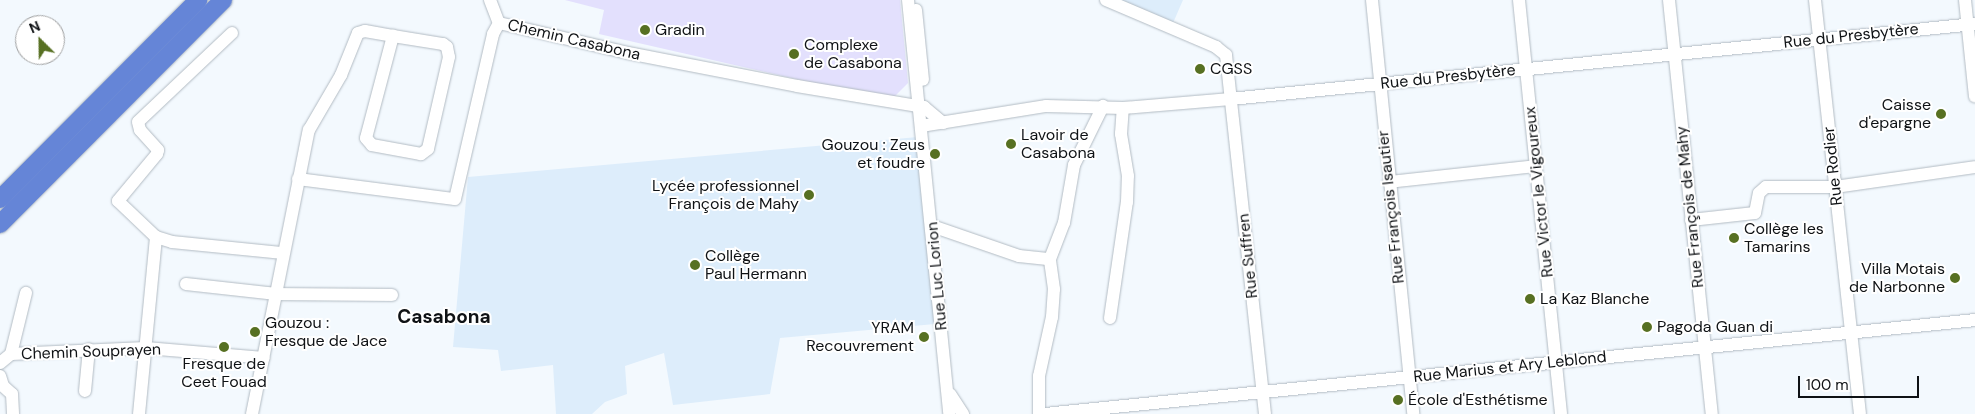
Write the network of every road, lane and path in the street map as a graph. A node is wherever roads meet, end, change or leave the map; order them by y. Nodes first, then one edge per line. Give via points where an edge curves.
1 (198, 0) edge
2 (224, 0) edge
3 (490, 0) edge
4 (908, 0) edge
5 (915, 0) edge
6 (1106, 0) edge
7 (1372, 0) edge
8 (1518, 0) edge
9 (1668, 0) edge
10 (1815, 0) edge
11 (1965, 0) edge
12 (499, 23) junction
13 (1971, 24) edge
14 (232, 33) dead end
15 (393, 36) junction
16 (1819, 40) junction
17 (1674, 54) junction
18 (1526, 68) junction
19 (1379, 84) junction
20 (1975, 96) edge
21 (1231, 99) junction
22 (1103, 106) junction
23 (921, 107) junction
24 (1123, 108) junction
25 (943, 123) junction
26 (923, 130) junction
27 (1536, 166) junction
28 (1975, 167) edge
29 (298, 179) junction
30 (1389, 182) junction
31 (1835, 187) junction
32 (0, 199) edge
33 (1691, 220) junction
34 (0, 224) edge
35 (932, 226) junction
36 (156, 237) junction
37 (283, 253) junction
38 (1050, 259) junction
39 (186, 284) dead end
40 (26, 293) dead end
41 (276, 294) junction
42 (392, 295) dead end
43 (1110, 318) dead end
44 (1975, 320) edge
45 (1851, 332) junction
46 (146, 348) junction
47 (1704, 348) junction
48 (89, 349) junction
49 (11, 354) junction
50 (264, 358) junction
51 (0, 363) edge
52 (1556, 363) junction
53 (0, 376) edge
54 (1409, 378) junction
55 (86, 392) dead end
56 (948, 392) junction
57 (1262, 392) junction
58 (1115, 411) edge
59 (13, 414) edge
60 (139, 414) edge
61 (252, 414) edge
62 (949, 414) edge
63 (963, 414) edge
64 (1039, 414) edge
65 (1045, 414) edge
66 (1264, 414) edge
67 (1413, 414) edge
68 (1561, 414) edge
69 (1712, 414) edge
70 (1860, 414) edge

1 - 32 highway
2 - 34 highway
3 - 12 street
4 - 23 street, Rue Luc Lorion
5 - 23 street, Rue Luc Lorion
6 - 21 street, Rue Suffren via 1216,47 1226,55
7 - 19 street, Rue François Isautier
8 - 18 street, Rue Victor le Vigoureux
9 - 17 street, Rue François de Mahy
10 - 16 street, Rue Rodier
11 - 13 street
12 - 23 street, Chemin Casabona via 628,53
12 - 29 street, Chemin Casabona via 493,34 455,199
13 - 16 street, Rue du Presbytère
13 - 20 street
14 - 36 street via 138,122 140,130 158,150 157,154 118,201
15 - 15 street via 443,44 450,52 428,149 421,154 372,145 366,138
15 - 29 street via 358,33 341,75 309,130
16 - 17 street, Rue du Presbytère
16 - 31 street, Rue Rodier
17 - 18 street, Rue du Presbytère
17 - 33 street, Rue François de Mahy
18 - 19 street, Rue du Presbytère
18 - 27 street, Rue Victor le Vigoureux
19 - 21 street, Rue du Presbytère
19 - 30 street, Rue François Isautier
21 - 24 street, Rue du Presbytère
21 - 57 street, Rue Suffren
22 - 24 street, Rue du Presbytère
22 - 25 street, Rue du Presbytère via 1046,106
22 - 38 street via 1074,165 1064,223
23 - 25 street
23 - 26 street, Rue Luc Lorion
24 - 43 street via 1121,134 1128,176 1127,202
25 - 26 street, Rue du Presbytère
26 - 35 street, Rue Luc Lorion
27 - 30 street
27 - 52 street, Rue Victor le Vigoureux
28 - 31 street
29 - 37 street
30 - 54 street, Rue François Isautier
31 - 33 street via 1766,187 1759,193 1755,213
31 - 45 street, Rue Rodier
33 - 47 street, Rue François de Mahy
35 - 38 street via 1019,256
35 - 56 street, Rue Luc Lorion
36 - 37 street via 172,242
36 - 46 street
37 - 41 street
38 - 64 street via 1054,289 1052,317 1039,376
39 - 41 street
40 - 49 street, Chemin Souprayen
41 - 42 street
41 - 50 street
44 - 45 street, Rue Marius et Ary Leblond
45 - 47 street, Rue Marius et Ary Leblond
45 - 70 street, Rue Rodier
46 - 48 street, Chemin Souprayen
46 - 50 street, Chemin Souprayen
46 - 60 street
47 - 52 street, Rue Marius et Ary Leblond
47 - 69 street, Rue François de Mahy
48 - 49 street, Chemin Souprayen via 60,354
48 - 55 street
49 - 51 street
50 - 61 street
52 - 54 street, Rue Marius et Ary Leblond
52 - 68 street, Rue Victor le Vigoureux
53 - 59 street via 3,386 12,394
54 - 57 street, Rue Marius et Ary Leblond
54 - 67 street, Rue François Isautier
56 - 62 street, Rue Luc Lorion
56 - 63 street
57 - 58 street, Rue Marius et Ary Leblond
57 - 66 street, Rue Suffren
58 - 65 street, Rue Marius et Ary Leblond

